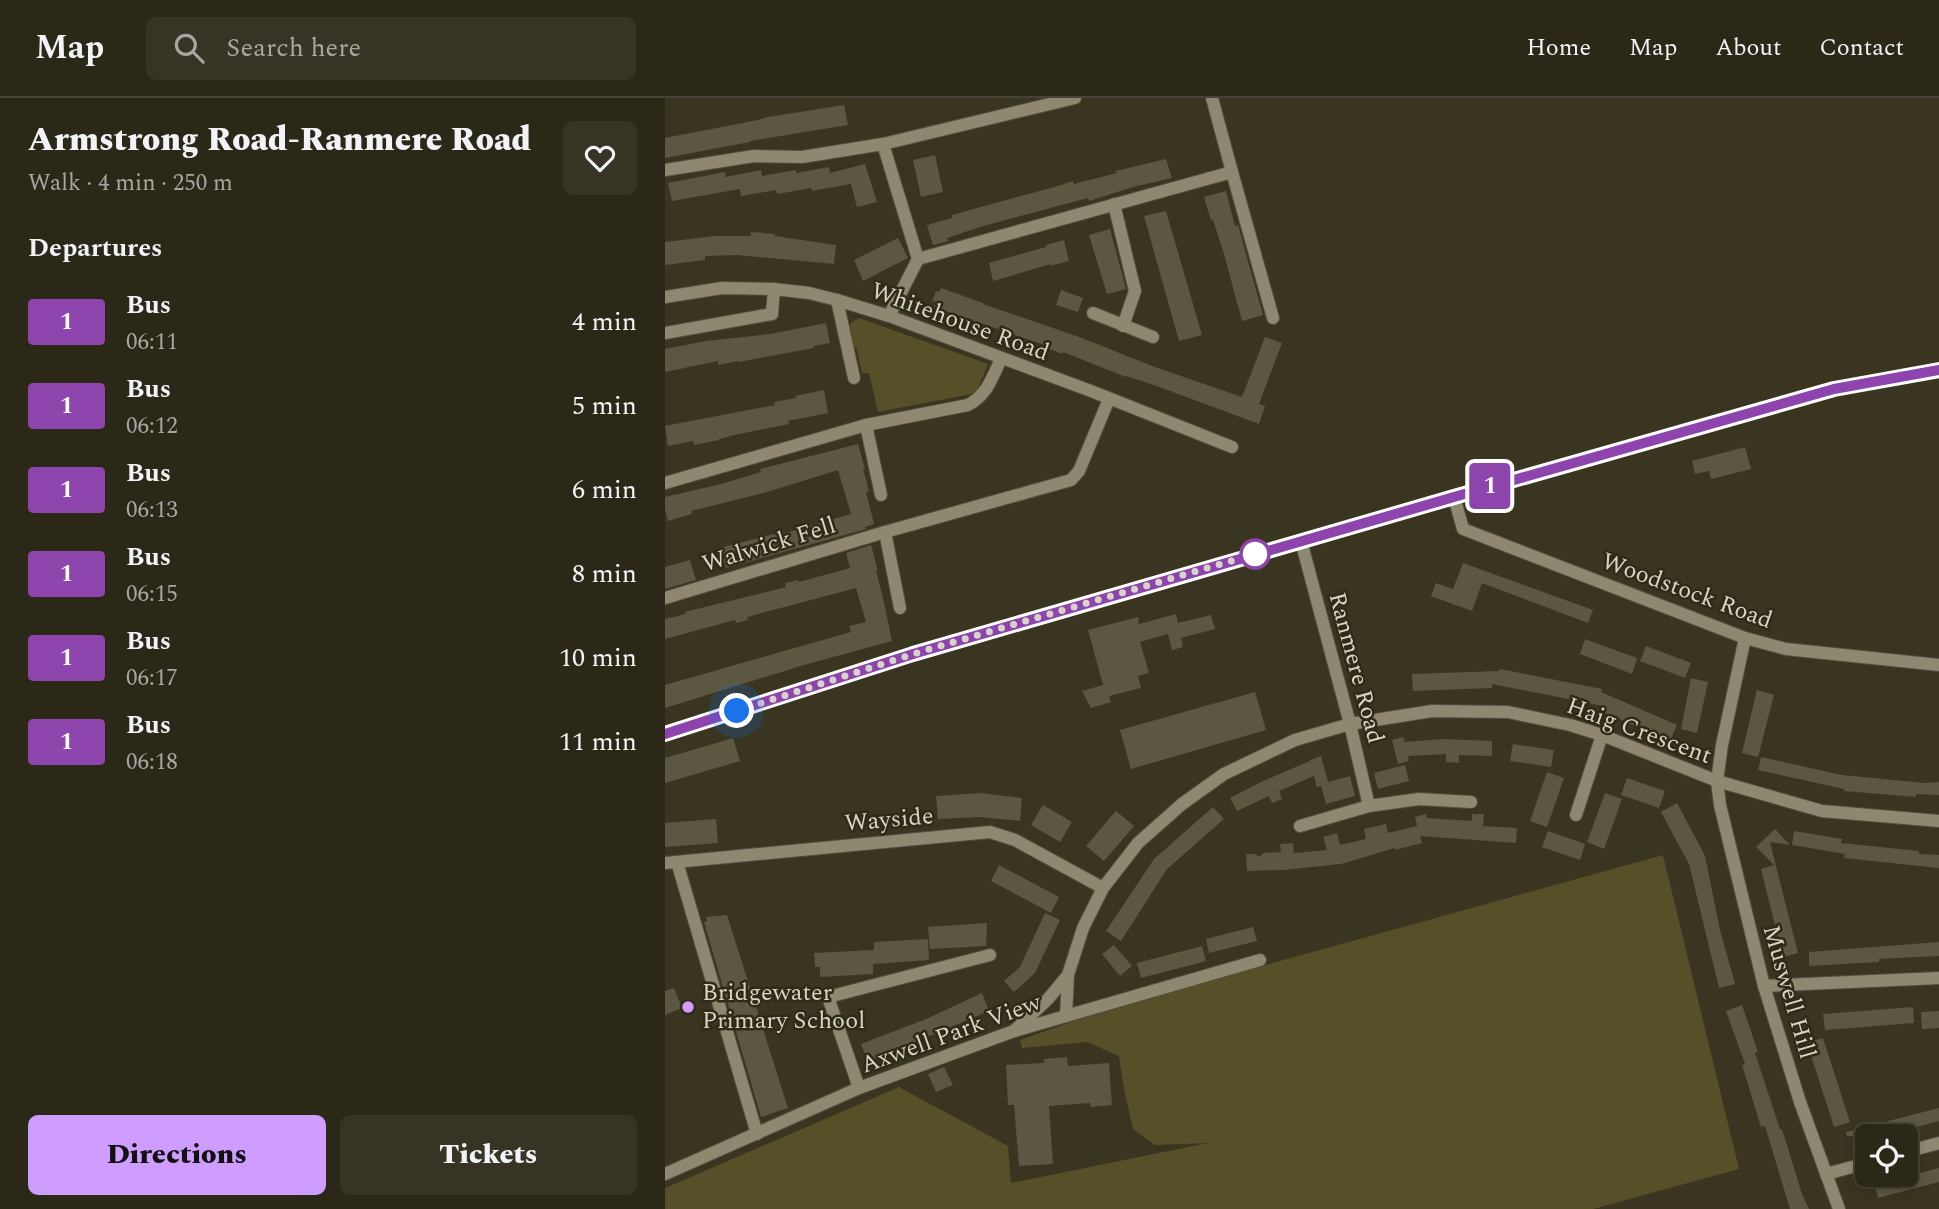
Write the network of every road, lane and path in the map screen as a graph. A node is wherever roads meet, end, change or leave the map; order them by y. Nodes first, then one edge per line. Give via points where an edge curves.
1 (1075, 98) edge
2 (1212, 98) edge
3 (883, 144) junction
4 (665, 170) edge
5 (1232, 172) junction
6 (1114, 204) junction
7 (918, 259) junction
8 (774, 289) junction
9 (665, 297) edge
10 (837, 300) junction
11 (1093, 313) dead end
12 (889, 316) junction
13 (1273, 318) dead end
14 (1123, 326) junction
15 (665, 333) edge
16 (1153, 337) dead end
17 (1001, 359) junction
18 (1939, 370) edge
19 (854, 377) dead end
20 (1109, 399) junction
21 (866, 425) junction
22 (1231, 447) dead end
23 (665, 483) edge
24 (881, 495) dead end
25 (1454, 497) junction
26 (888, 531) junction
27 (1301, 541) junction
28 (665, 598) edge
29 (900, 608) dead end
30 (1745, 638) junction
31 (1939, 665) edge
32 (1350, 724) junction
33 (665, 734) edge
34 (1602, 735) junction
35 (1717, 781) junction
36 (1471, 802) dead end
37 (1369, 806) junction
38 (1576, 815) dead end
39 (1939, 821) edge
40 (1300, 826) dead end
41 (671, 862) edge
42 (1103, 888) junction
43 (991, 954) dead end
44 (1260, 960) dead end
45 (1068, 975) junction
46 (1939, 978) edge
47 (1764, 986) junction
48 (1066, 1016) junction
49 (1014, 1031) junction
50 (859, 1088) junction
51 (757, 1134) junction
52 (1939, 1143) edge
53 (1918, 1149) edge
54 (1855, 1166) edge
55 (665, 1174) edge
56 (1826, 1174) junction
57 (1839, 1209) edge

1 - 3 street
2 - 5 street
3 - 4 street
3 - 7 street
5 - 6 street
5 - 13 street
6 - 7 street
6 - 14 street via 1135,291
7 - 12 street
8 - 9 street, Whitehouse Road via 722,288
8 - 10 street, Whitehouse Road
8 - 15 street via 772,314
10 - 12 street, Whitehouse Road
10 - 19 street
11 - 14 street
12 - 17 street, Whitehouse Road
14 - 16 street
17 - 20 street, Whitehouse Road
17 - 21 street via 985,392 968,405
18 - 25 street via 1834,389
20 - 22 street, Whitehouse Road
20 - 26 street, Walwick Fell via 1071,480
21 - 23 street
21 - 24 street
25 - 27 street
25 - 30 street, Woodstock Road via 1463,529
26 - 28 street, Walwick Fell
26 - 29 street
27 - 32 street, Ranmere Road
27 - 33 street via 913,654
30 - 31 street, Woodstock Road via 1786,649
30 - 35 street, Muswell Hill
32 - 34 street, Haig Crescent via 1432,711 1508,712
32 - 37 street, Ranmere Road
32 - 42 street, Haig Crescent via 1295,740 1224,774 1138,843
34 - 35 street, Haig Crescent
34 - 38 street
35 - 39 street, Haig Crescent via 1822,811
35 - 47 street, Muswell Hill
36 - 37 street via 1419,799
37 - 40 street
41 - 42 street, Wayside via 990,832 1015,840
41 - 51 street
42 - 45 street, Haig Crescent
43 - 50 street via 828,997
44 - 48 street, Axwell Park View
45 - 48 street
45 - 49 street, Haig Crescent
46 - 47 street
47 - 56 street, Muswell Hill
48 - 49 street, Axwell Park View
49 - 50 street, Axwell Park View
50 - 51 street, Axwell Park View
51 - 55 street, Axwell Park View
52 - 53 street
54 - 56 street
56 - 57 street, Muswell Hill

